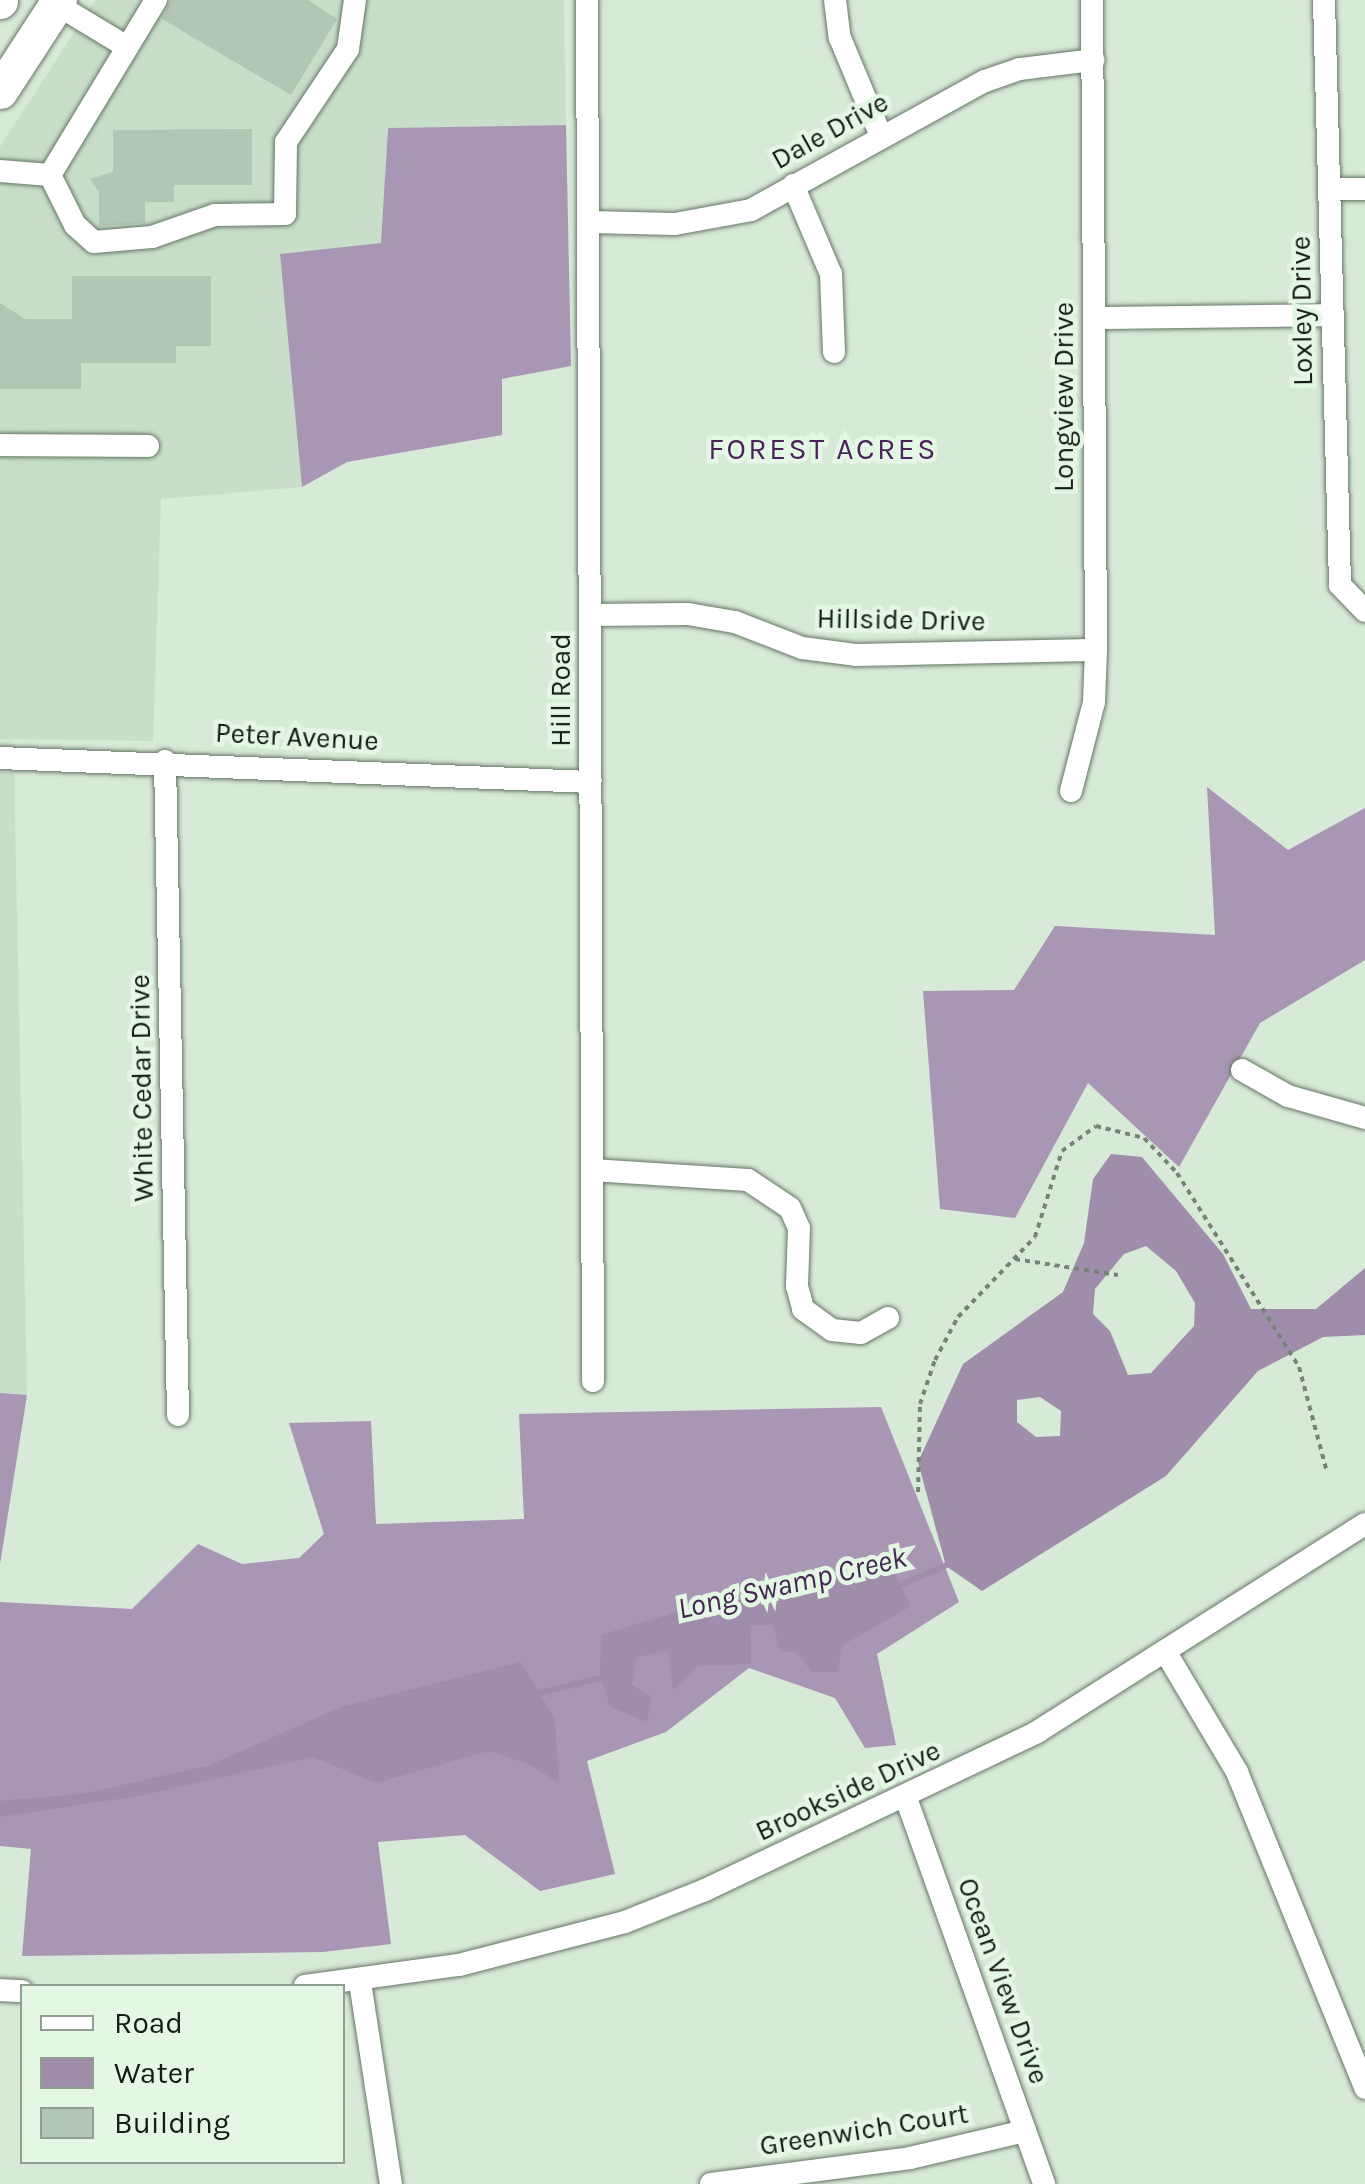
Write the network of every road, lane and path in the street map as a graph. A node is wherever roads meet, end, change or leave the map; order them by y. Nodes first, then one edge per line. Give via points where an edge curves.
1 (156, 0) edge
2 (355, 0) edge
3 (587, 0) edge
4 (835, 0) edge
5 (1092, 0) edge
6 (1324, 0) edge
7 (57, 2) edge
8 (128, 47) junction
9 (1093, 60) junction
10 (0, 91) edge
11 (881, 136) junction
12 (0, 170) edge
13 (50, 175) junction
14 (793, 186) junction
15 (1365, 189) edge
16 (1329, 190) junction
17 (589, 222) junction
18 (1331, 315) junction
19 (1094, 318) junction
20 (834, 352) dead end
21 (0, 445) edge
22 (148, 446) dead end
23 (1365, 611) edge
24 (590, 615) junction
25 (1096, 650) junction
26 (0, 758) edge
27 (165, 760) junction
28 (591, 782) junction
29 (1071, 791) dead end
30 (1242, 1070) dead end
31 (1365, 1118) edge
32 (592, 1170) junction
33 (1013, 1259) junction
34 (1118, 1275) dead end
35 (888, 1318) dead end
36 (594, 1380) dead end
37 (178, 1415) dead end
38 (1327, 1472) dead end
39 (918, 1492) dead end
40 (1365, 1524) edge
41 (1165, 1651) junction
42 (906, 1798) junction
43 (360, 1982) junction
44 (332, 1984) edge
45 (1365, 2088) edge
46 (1025, 2131) junction
47 (391, 2184) edge
48 (711, 2184) edge
49 (1044, 2184) edge

1 - 8 street
2 - 13 street via 348,49 286,142 285,214 215,216 152,238 94,242 74,225
3 - 17 street, Hill Road
4 - 11 street via 840,38
5 - 9 street, Longview Drive
6 - 16 street, Loxley Drive
7 - 8 street
7 - 10 highway
8 - 13 street
9 - 11 street, Dale Drive via 1031,66 985,81
9 - 19 street, Longview Drive
11 - 14 street, Dale Drive
12 - 13 street
14 - 17 street, Dale Drive via 751,210 714,219
14 - 20 street via 832,274
15 - 16 street
16 - 18 street, Loxley Drive
17 - 24 street, Hill Road
18 - 19 street
18 - 23 street, Loxley Drive via 1340,585
19 - 25 street, Longview Drive
21 - 22 street
24 - 25 street, Hillside Drive via 688,614 735,622 802,648 856,655
24 - 28 street, Hill Road
25 - 29 street, Longview Drive via 1094,702
26 - 27 street, Peter Avenue
27 - 28 street, Peter Avenue
27 - 37 street, White Cedar Drive
28 - 32 street, Hill Road
30 - 31 street via 1288,1096
32 - 35 street via 748,1180 790,1208 799,1228 796,1286 803,1309 832,1330 860,1333
32 - 36 street, Hill Road
33 - 34 path
33 - 38 path via 1035,1237 1062,1151 1085,1130 1108,1126 1144,1138 1177,1173 1299,1367
33 - 39 path via 958,1316 936,1360 920,1404
40 - 41 street, Brookside Drive
41 - 42 street, Brookside Drive via 1036,1732
41 - 45 street via 1237,1772
42 - 43 street, Brookside Drive via 625,1922 459,1965
42 - 46 street, Ocean View Drive
43 - 44 street, Brookside Drive
43 - 47 street
46 - 48 street, Greenwich Court via 910,2158
46 - 49 street, Ocean View Drive

